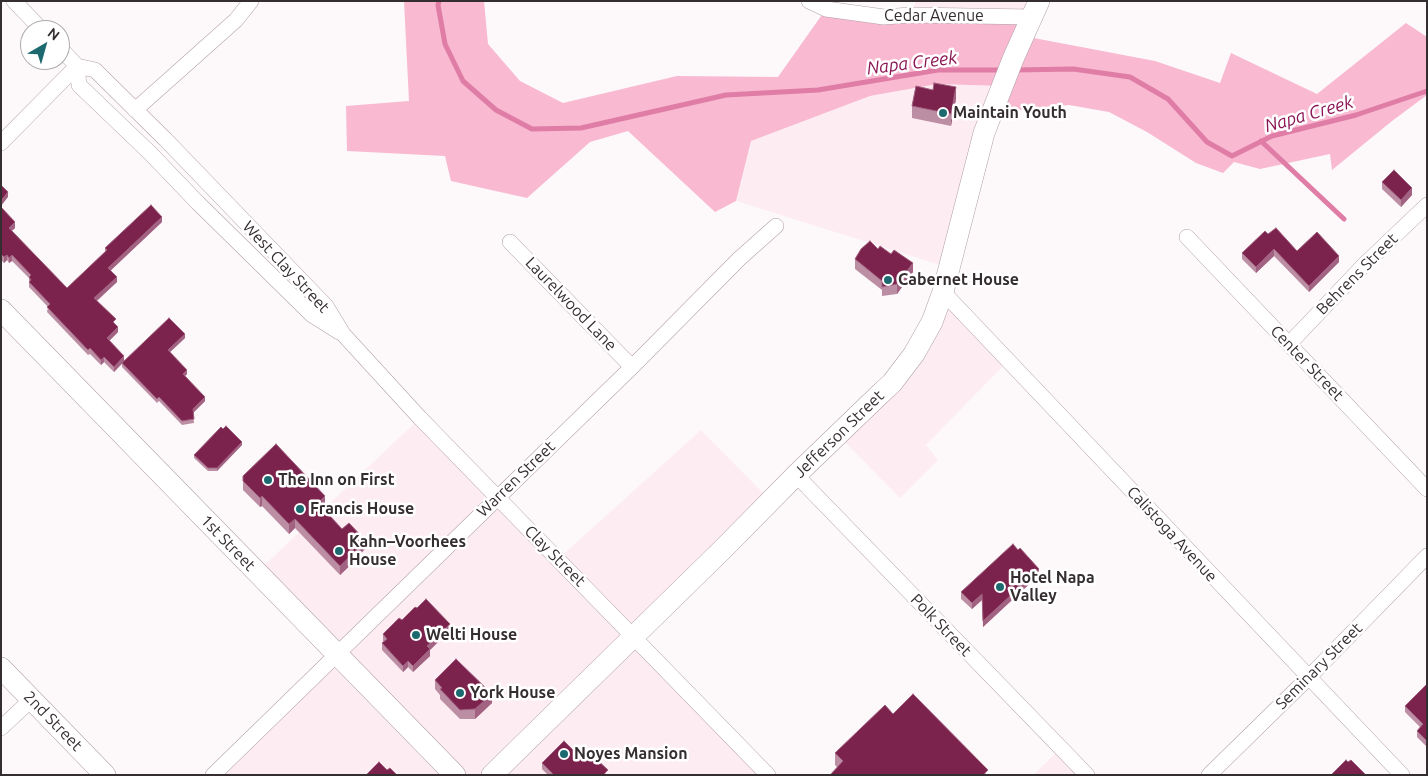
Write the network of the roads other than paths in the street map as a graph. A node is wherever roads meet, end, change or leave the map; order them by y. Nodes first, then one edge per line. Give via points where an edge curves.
1 (14, 1) edge
2 (251, 1) edge
3 (809, 1) edge
4 (1035, 9) edge
5 (32, 20) edge
6 (70, 59) edge
7 (77, 66) junction
8 (135, 110) junction
9 (1, 143) edge
10 (1427, 205) edge
11 (776, 226) dead end
12 (1187, 237) dead end
13 (510, 242) dead end
14 (943, 292) junction
15 (1, 310) edge
16 (343, 334) junction
17 (1289, 344) junction
18 (632, 367) junction
19 (796, 475) junction
20 (1427, 489) edge
21 (497, 497) junction
22 (1427, 556) edge
23 (634, 637) junction
24 (336, 653) junction
25 (1, 668) edge
26 (1308, 678) junction
27 (32, 699) junction
28 (1, 728) edge
29 (106, 775) edge
30 (213, 775) edge
31 (455, 775) edge
32 (492, 775) edge
33 (768, 775) edge
34 (1087, 775) edge
35 (1209, 775) edge
36 (1402, 775) edge

1 - 5 street
2 - 8 street via 236,20
3 - 4 street, Cedar Avenue via 826,9 884,17
4 - 14 main road, Jefferson Street via 978,154
6 - 7 street, West Clay Street
7 - 8 street, West Clay Street via 94,70
7 - 9 street
7 - 16 street, West Clay Street via 79,85 312,315
8 - 16 street, West Clay Street via 326,306
10 - 17 street, Behrens Street
11 - 18 street, Warren Street
12 - 17 street, Center Street
13 - 18 street, Laurelwood Lane
14 - 19 main road, Jefferson Street via 928,330 904,369
14 - 26 street, Calistoga Avenue
15 - 24 main road, 1st Street
16 - 21 street, Clay Street
17 - 20 street, Center Street
18 - 21 street, Warren Street
19 - 23 main road, Jefferson Street
19 - 34 street, Polk Street
21 - 23 street, Clay Street
21 - 24 street, Warren Street
22 - 26 street, Seminary Street
23 - 32 main road, Jefferson Street
23 - 33 street, Clay Street
24 - 30 street, Warren Street
24 - 31 main road, 1st Street
25 - 27 main road, 2nd Street
26 - 35 street, Seminary Street
26 - 36 street, Calistoga Avenue
27 - 28 street
27 - 29 main road, 2nd Street

